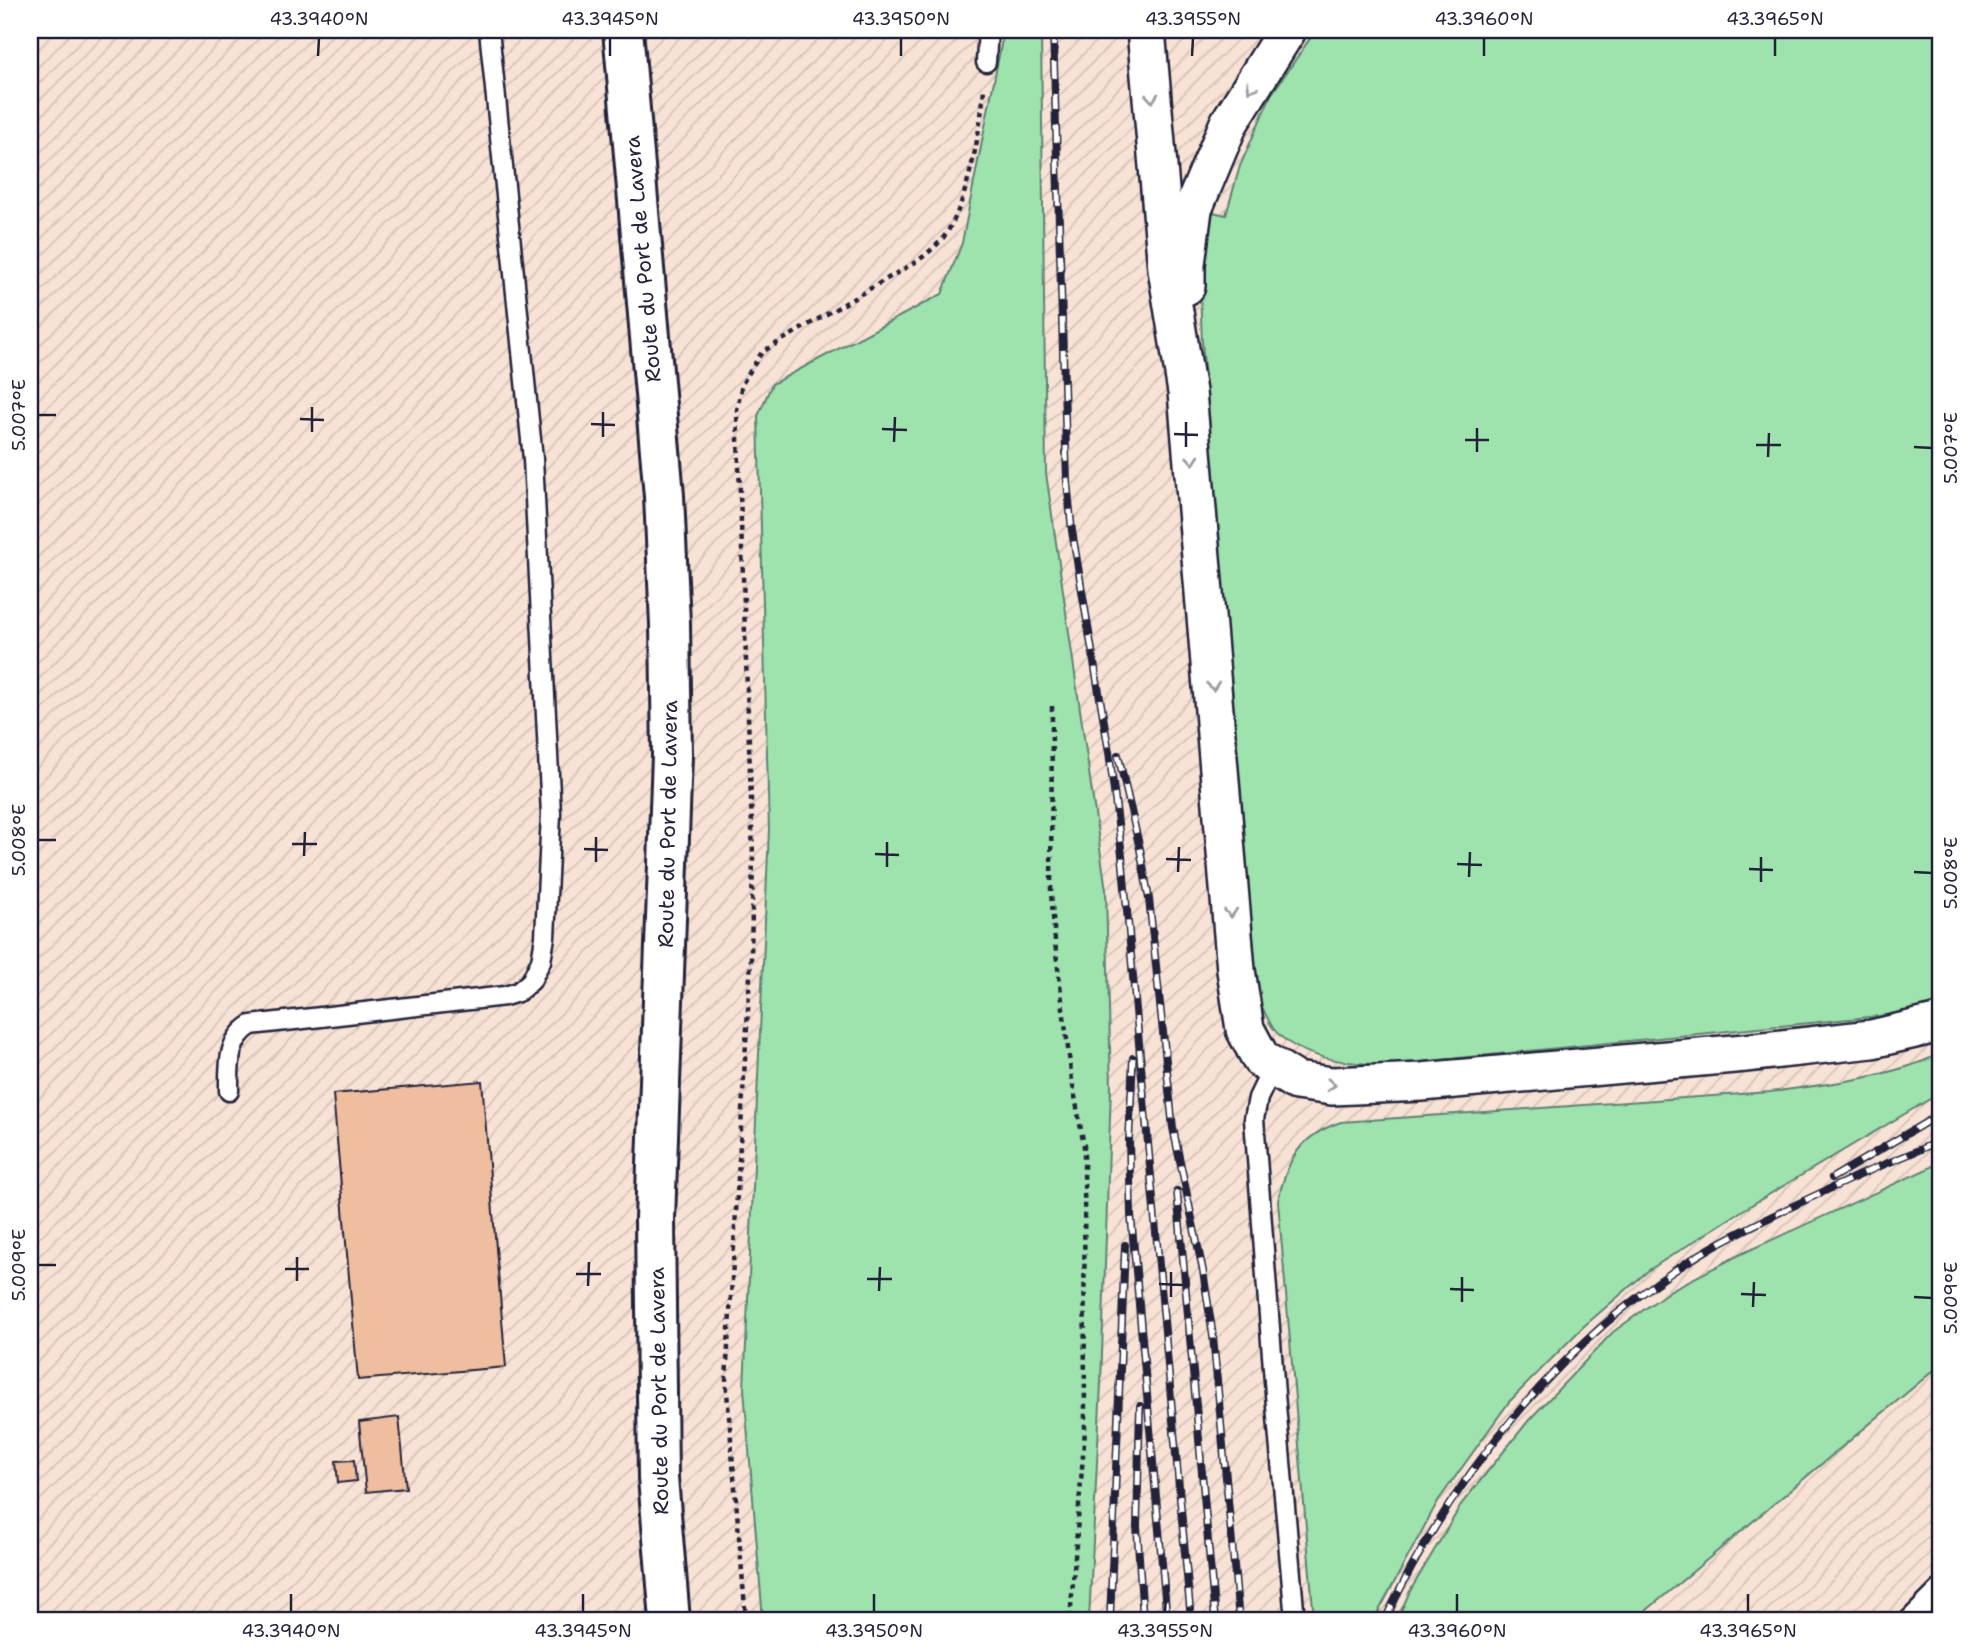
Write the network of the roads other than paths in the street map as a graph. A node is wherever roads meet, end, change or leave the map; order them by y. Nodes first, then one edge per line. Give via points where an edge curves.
1 (489, 30) edge
2 (623, 30) edge
3 (988, 30) edge
4 (1146, 30) edge
5 (1287, 30) edge
6 (986, 62) road end
7 (1186, 392) junction
8 (1940, 1023) edge
9 (1273, 1067) junction
10 (229, 1091) dead end
11 (1940, 1589) edge
12 (670, 1620) edge
13 (1294, 1620) edge
14 (1909, 1620) edge

1 - 10 lane via 533,459 551,814 541,961 531,981 505,996 251,1025 232,1045
2 - 12 street, Route du Port de Lavera via 663,483 670,624 672,768 655,1219 658,1478
3 - 6 lane
4 -> 7 street via 1167,269
5 -> 7 street via 1229,123 1193,209 1186,264
7 -> 9 street via 1236,970 1245,1029 1261,1059
9 -> 8 street via 1296,1081 1332,1086 1422,1082 1872,1039
9 - 13 lane via 1254,1119
11 - 14 lane

